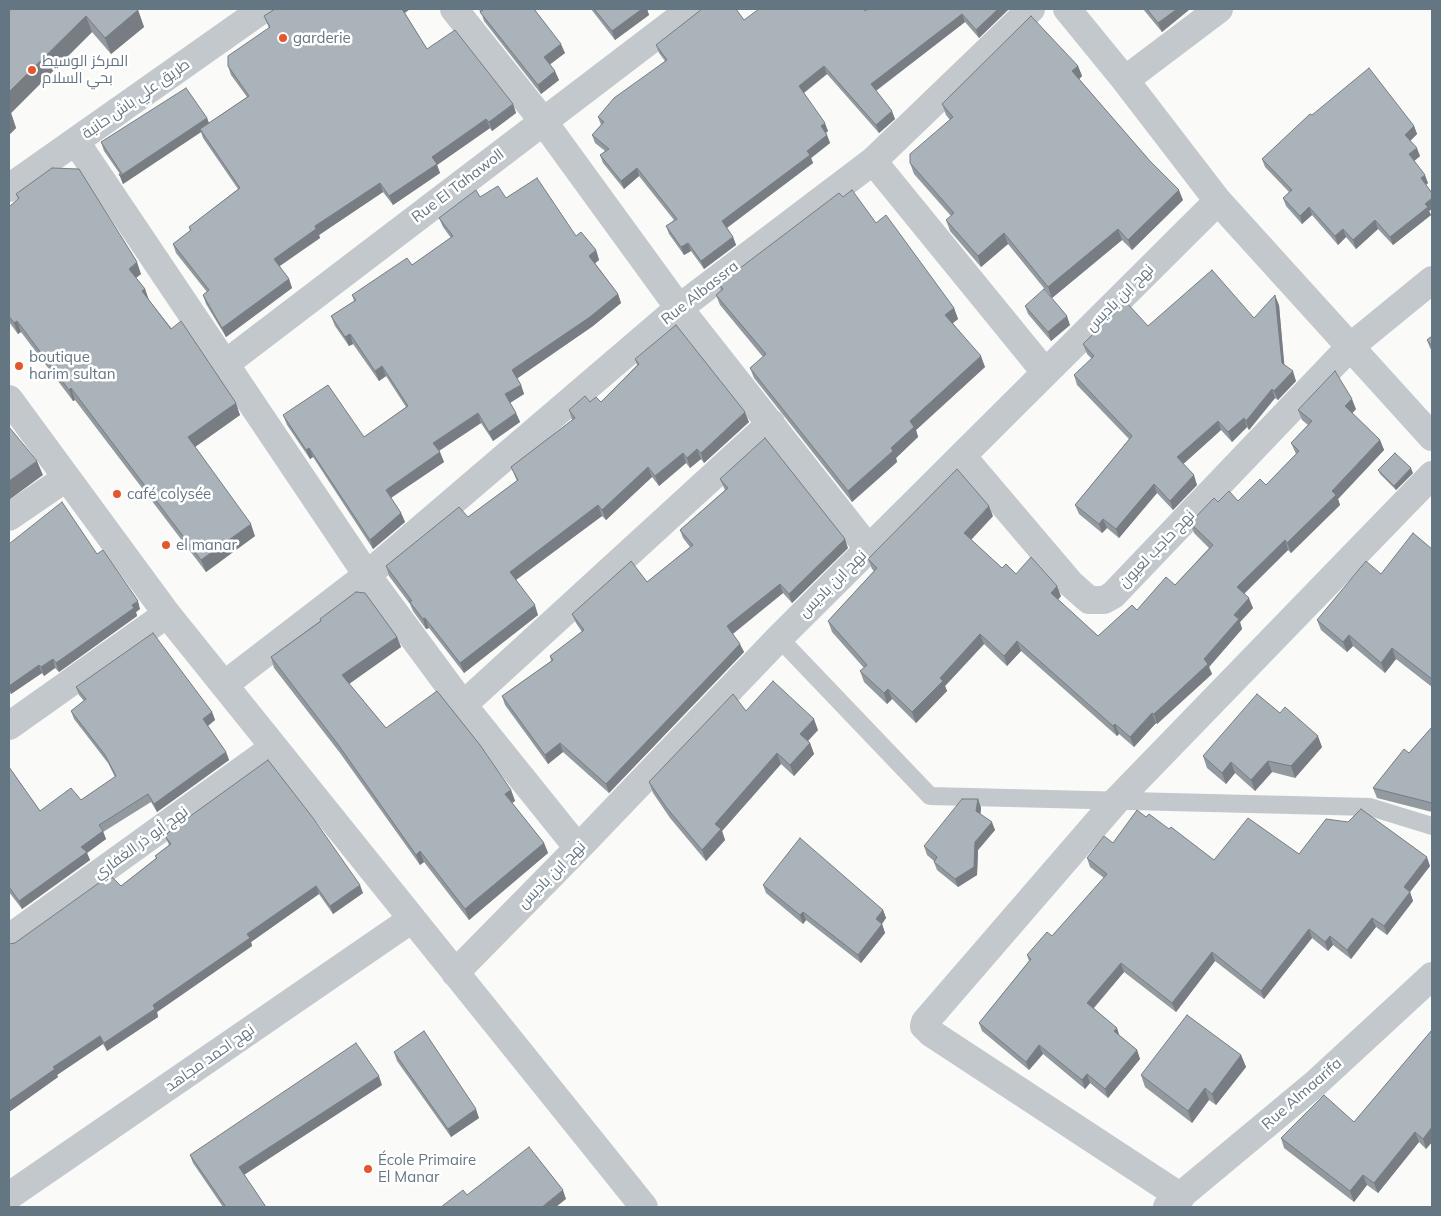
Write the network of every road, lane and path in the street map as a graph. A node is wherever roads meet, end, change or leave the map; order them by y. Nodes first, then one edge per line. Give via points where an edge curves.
1 (263, 9) edge
2 (454, 9) edge
3 (691, 9) edge
4 (1031, 9) edge
5 (1067, 9) edge
6 (1219, 9) edge
7 (1125, 80) junction
8 (543, 121) junction
9 (76, 142) junction
10 (873, 161) junction
11 (9, 188) edge
12 (1218, 201) junction
13 (1432, 280) edge
14 (679, 308) junction
15 (1350, 347) junction
16 (225, 364) junction
17 (1046, 372) junction
18 (9, 399) edge
19 (770, 423) junction
20 (1432, 437) edge
21 (964, 457) junction
22 (1432, 475) edge
23 (66, 478) junction
24 (9, 517) edge
25 (868, 548) junction
26 (367, 575) junction
27 (167, 614) junction
28 (780, 638) junction
29 (224, 685) junction
30 (463, 705) junction
31 (9, 726) edge
32 (274, 747) junction
33 (1116, 801) junction
34 (1432, 826) edge
35 (578, 848) junction
36 (412, 919) junction
37 (9, 938) edge
38 (455, 973) junction
39 (1432, 976) edge
40 (9, 1196) edge
41 (1174, 1202) edge
42 (644, 1207) edge

1 - 9 street, طريق علي باش حانبة
2 - 8 street
3 - 8 street, Rue El Tahawoll
4 - 10 street, Rue Albassra
5 - 7 street
6 - 7 street
7 - 12 street
8 - 14 street
8 - 16 street, Rue El Tahawoll
9 - 11 street, طريق علي باش حانبة
9 - 16 street
10 - 14 street, Rue Albassra
10 - 17 street
12 - 15 street
12 - 17 street, نهج ابن باديس
13 - 15 street, نهج حاجب لعيون
14 - 19 street
14 - 26 street, Rue Albassra
15 - 20 street
15 - 21 street, نهج حاجب لعيون via 1124,584 1104,600 1089,600 1072,584
16 - 26 street
17 - 21 street, نهج ابن باديس
18 - 23 street
19 - 25 street
19 - 30 street
21 - 25 street, نهج ابن باديس
22 - 33 street
23 - 24 street
23 - 27 street
25 - 28 street, نهج ابن باديس
26 - 29 street, Rue Albassra
26 - 30 street
27 - 29 street
27 - 31 street
28 - 33 lane via 930,796
28 - 35 street, نهج ابن باديس
29 - 32 street
30 - 35 street
32 - 36 street
32 - 37 street, نهج أبو ذر الغفاري
33 - 34 lane via 1370,807
33 - 41 street via 924,1026
35 - 38 street, نهج ابن باديس
36 - 38 street
36 - 40 street, نهج احمد مجاهد
38 - 42 street
39 - 41 street, Rue Almaarifa via 1316,1084

